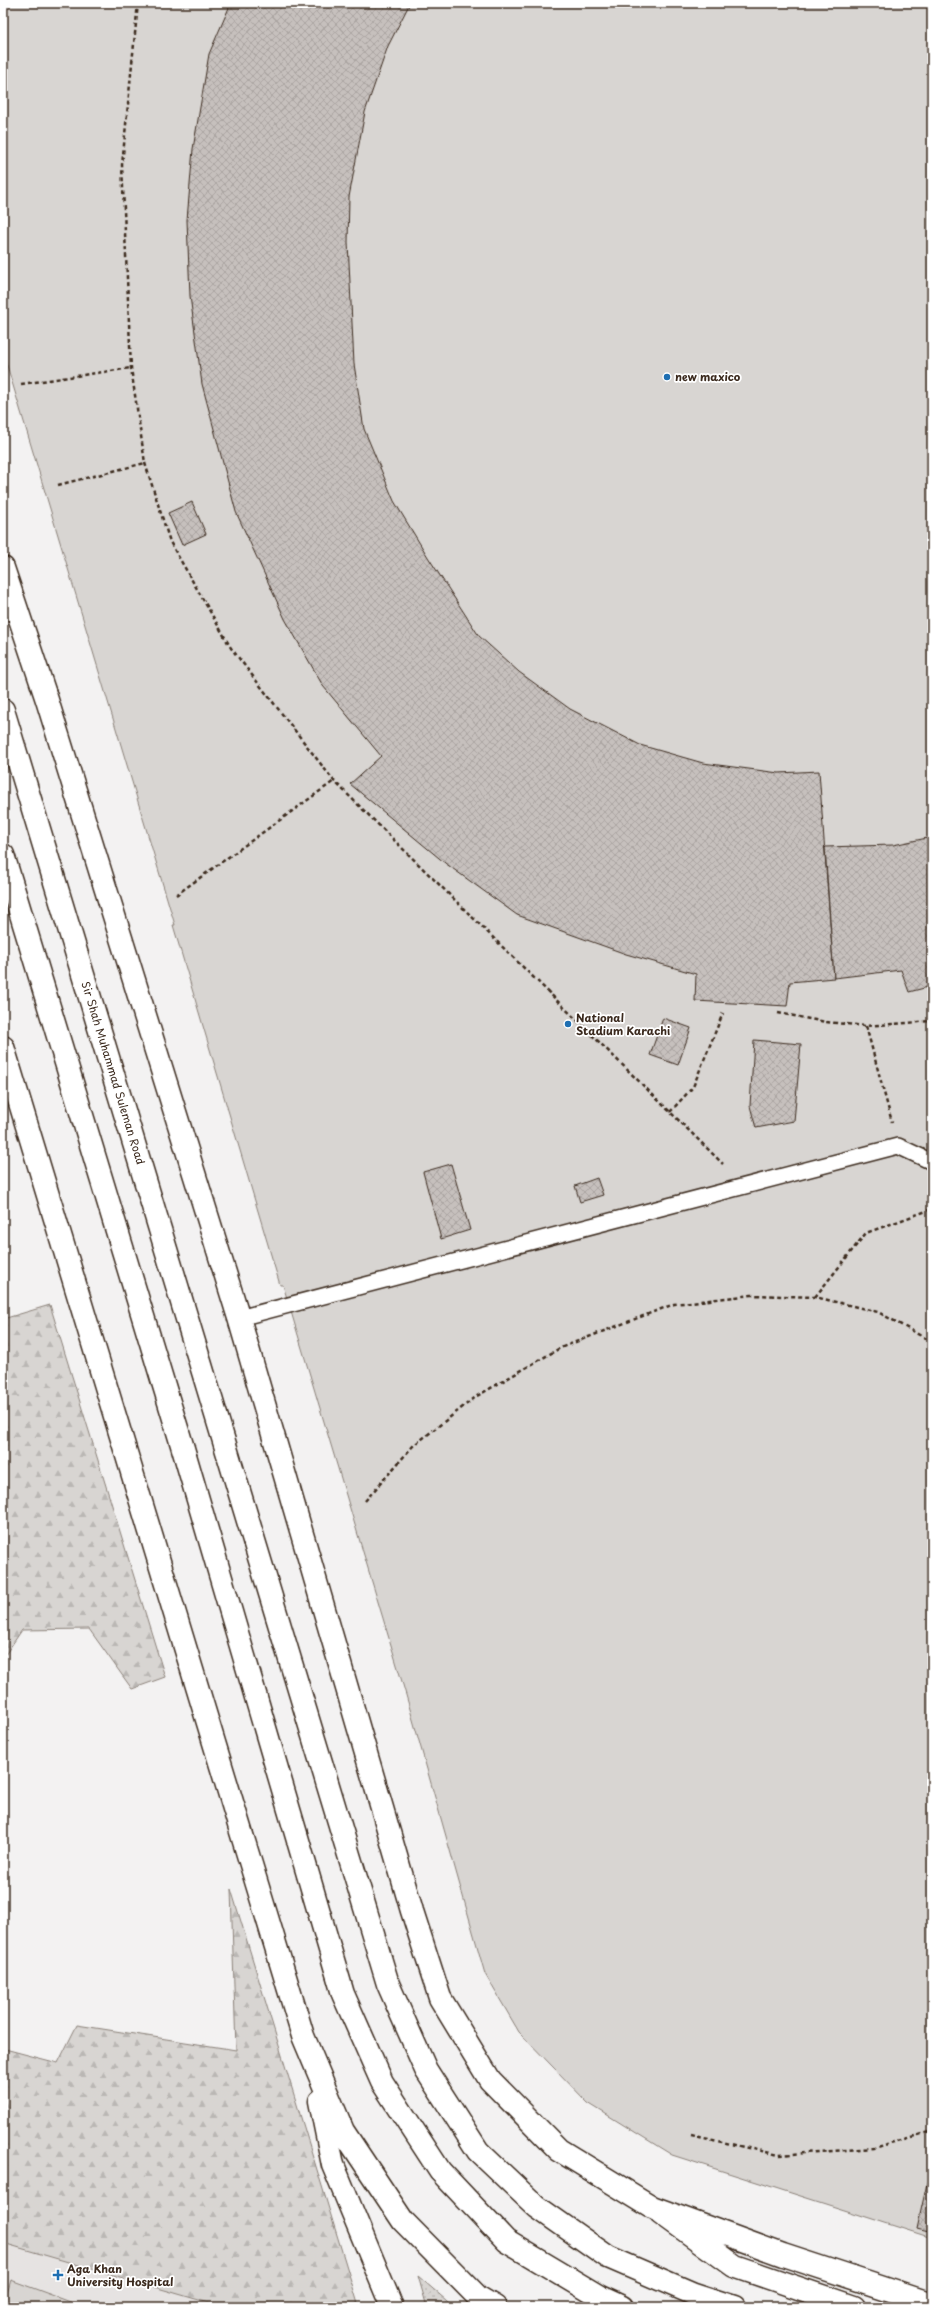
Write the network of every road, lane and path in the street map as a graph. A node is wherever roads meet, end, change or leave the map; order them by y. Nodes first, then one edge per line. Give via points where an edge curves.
1 (138, 3) edge
2 (131, 368) junction
3 (21, 384) dead end
4 (145, 463) junction
5 (58, 484) dead end
6 (3, 568) edge
7 (3, 710) edge
8 (334, 781) junction
9 (3, 855) edge
10 (176, 895) dead end
11 (724, 1013) dead end
12 (778, 1013) dead end
13 (932, 1021) edge
14 (866, 1026) junction
15 (3, 1047) edge
16 (670, 1112) junction
17 (898, 1146) junction
18 (932, 1162) edge
19 (745, 1186) junction
20 (932, 1209) edge
21 (815, 1297) junction
22 (239, 1318) junction
23 (932, 1342) edge
24 (365, 1501) dead end
25 (311, 2055) junction
26 (932, 2131) edge
27 (691, 2135) dead end
28 (652, 2207) junction
29 (932, 2304) edge
30 (392, 2307) edge
31 (495, 2307) edge
32 (622, 2307) edge
33 (734, 2307) edge
34 (854, 2307) edge

1 - 2 path via 122,165
2 - 3 path
2 - 4 path
4 - 5 path
4 - 8 path via 170,542 231,648
6 - 22 main road
7 - 33 main road, Sir Shah Muhammad Suleman Road via 388,1984 426,2070 478,2150 537,2207 608,2256 694,2294
8 - 10 path
8 - 16 path
9 - 32 main road via 182,1445 343,1994 382,2082 440,2171 506,2241 600,2297
11 - 16 path via 693,1087
12 - 14 path
13 - 14 path
14 - 17 path
15 - 25 main road
16 - 19 path
17 - 18 lane
17 - 19 lane
19 - 22 lane
20 - 21 path via 866,1233
21 - 23 path via 878,1312
21 - 24 path via 752,1295 674,1304 560,1348 477,1396 413,1446
22 - 28 main road via 412,1911 440,1998 490,2080 558,2150
25 - 30 main road via 333,2165
25 - 31 main road via 343,2131 403,2221 478,2297
26 - 27 path via 873,2148 779,2155
28 - 29 main road via 783,2255
28 - 34 main road via 734,2266

